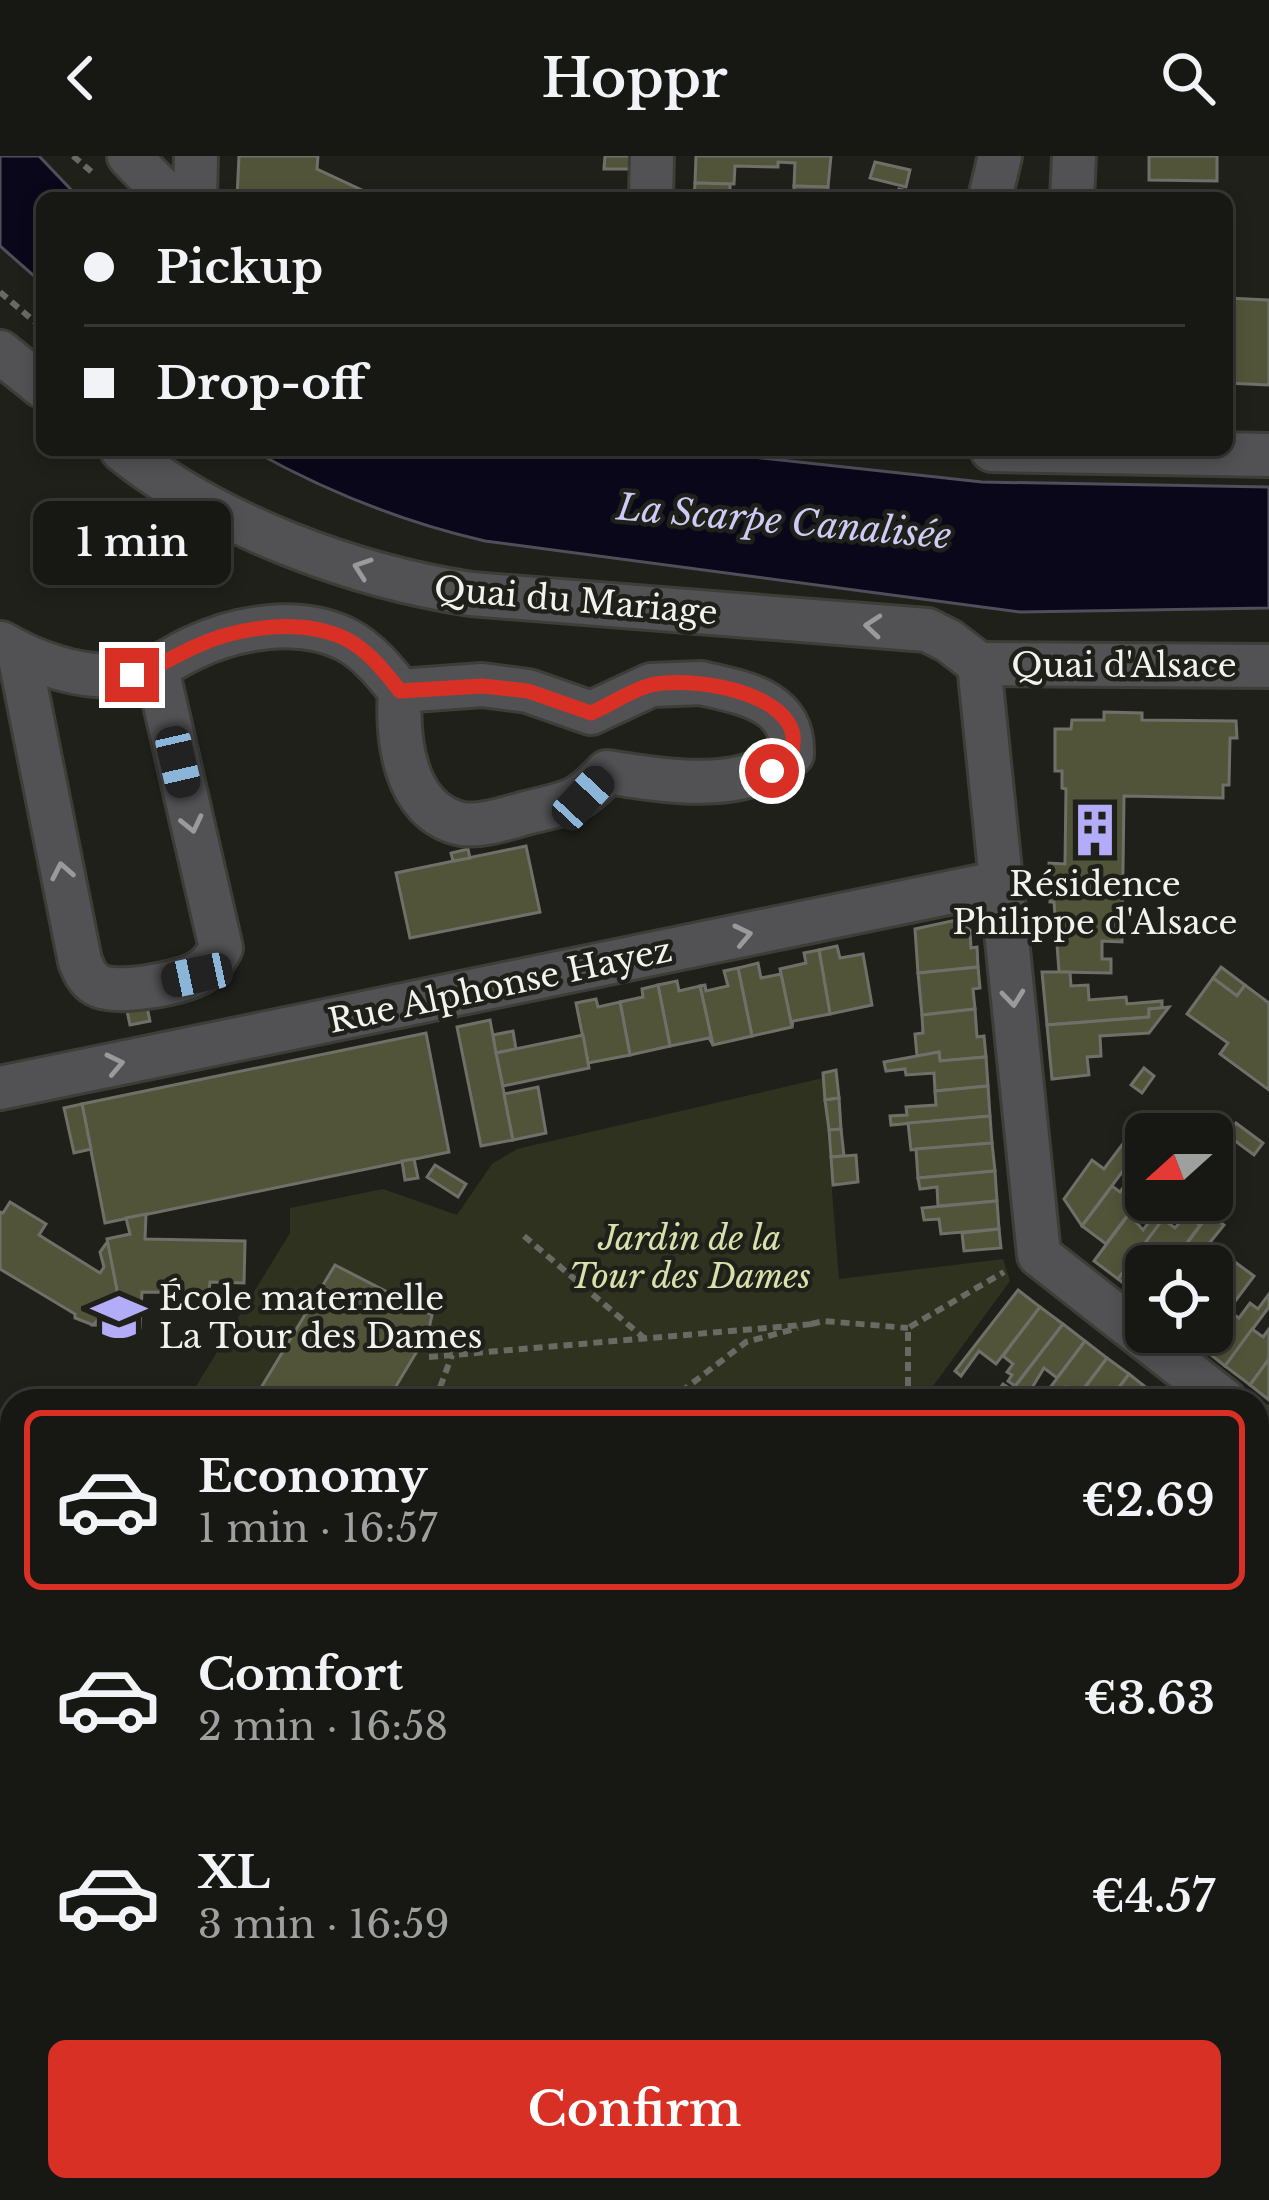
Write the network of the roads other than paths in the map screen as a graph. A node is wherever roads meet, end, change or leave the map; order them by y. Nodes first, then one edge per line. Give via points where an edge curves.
1 (129, 156) edge
2 (196, 156) edge
3 (652, 156) edge
4 (1000, 156) edge
5 (1073, 156) edge
6 (164, 192) edge
7 (196, 192) edge
8 (651, 192) edge
9 (991, 192) edge
10 (1072, 192) edge
11 (0, 352) edge
12 (36, 381) edge
13 (1233, 454) edge
14 (1269, 455) edge
15 (130, 456) edge
16 (9, 648) edge
17 (980, 664) junction
18 (1269, 666) edge
19 (157, 669) junction
20 (400, 691) junction
21 (591, 713) junction
22 (607, 772) junction
23 (1000, 882) junction
24 (0, 1088) edge
25 (1210, 1389) edge

1 - 6 street
2 - 7 street
3 - 8 street
4 - 9 street
5 - 10 street
11 - 12 street
13 - 14 street
17 -> 15 street, Quai du Mariage via 927,630 418,586 208,507
16 - 19 street via 88,674
19 -> 16 street via 221,948 197,975 120,992 87,978 80,962
17 - 18 street, Quai d'Alsace
17 - 23 street
19 - 20 street via 237,631 279,627 346,639
20 - 21 street via 528,691
20 - 22 street via 397,734 408,775 440,815 490,822 583,798
21 - 22 street
21 - 22 street via 651,685 701,683 752,695 782,715 793,734 792,754 772,771 734,779
24 -> 23 street, Rue Alphonse Hayez
23 -> 25 street via 1039,1255

